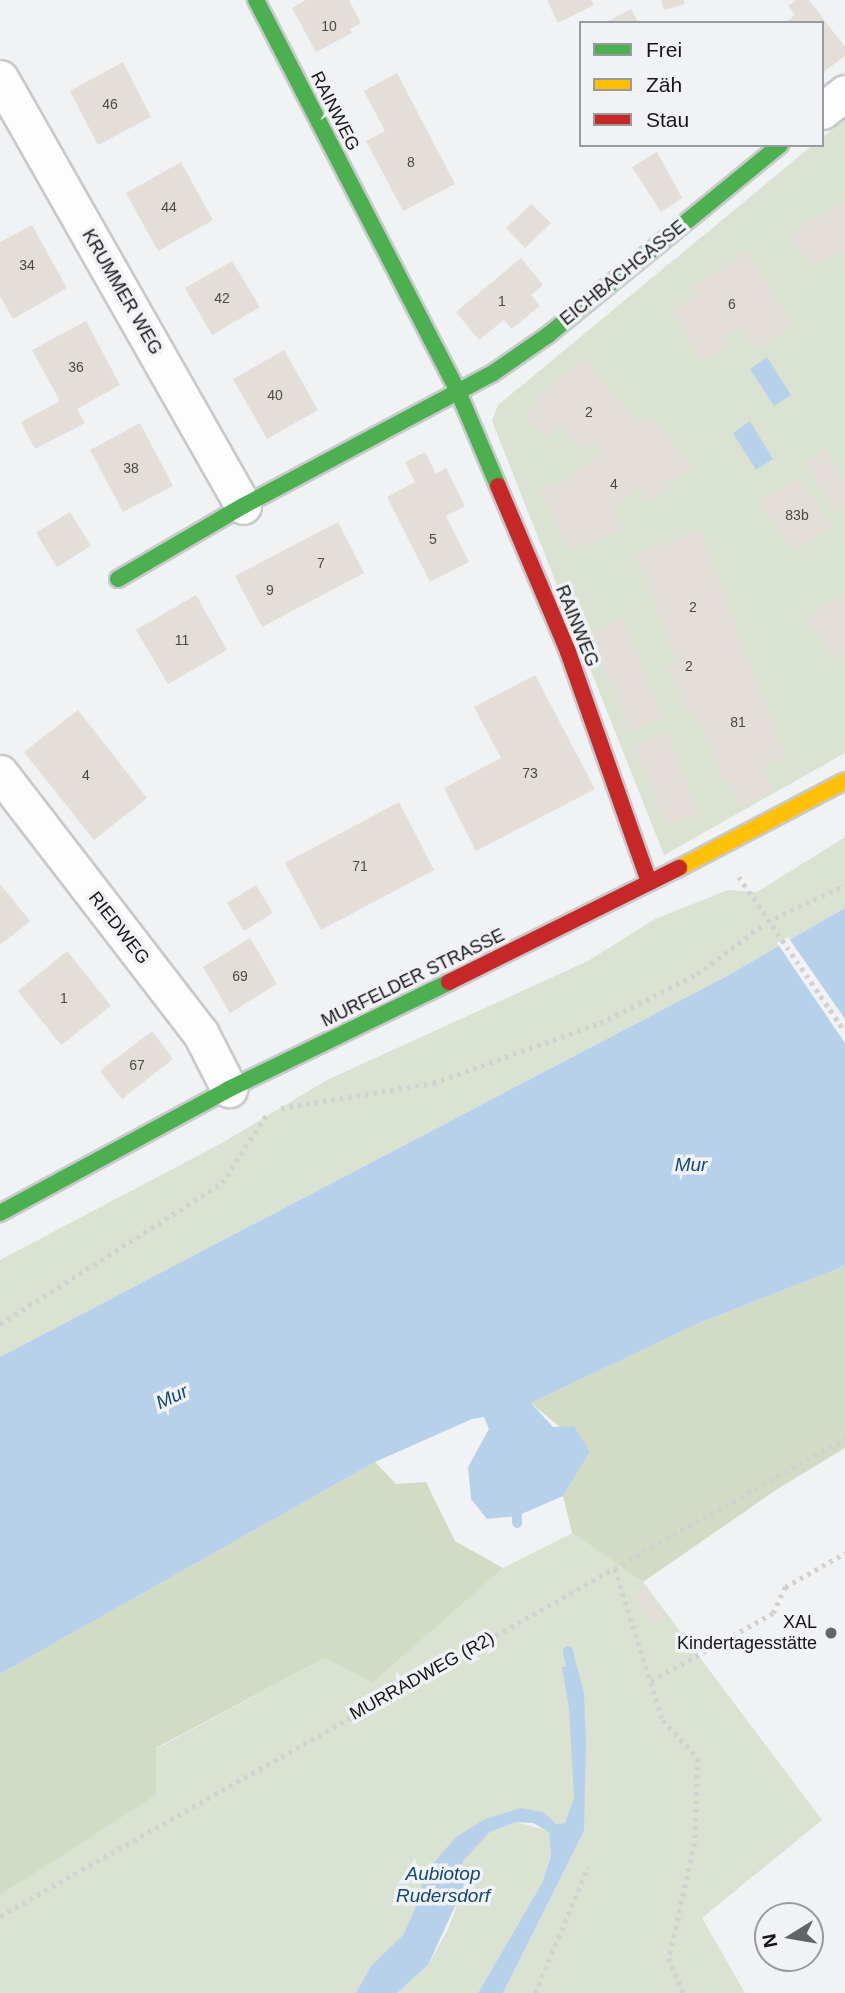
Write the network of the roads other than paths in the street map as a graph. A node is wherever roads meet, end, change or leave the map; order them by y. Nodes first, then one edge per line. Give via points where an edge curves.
1 (256, 0) edge
2 (0, 78) edge
3 (845, 93) edge
4 (824, 109) edge
5 (778, 147) edge
6 (457, 389) junction
7 (243, 506) junction
8 (118, 579) dead end
9 (0, 773) edge
10 (845, 781) edge
11 (649, 882) junction
12 (229, 1089) junction
13 (0, 1213) edge

1 - 6 street, RAINWEG
2 - 7 street, KRUMMER WEG
3 - 4 street
5 - 6 street, EICHBACHGASSE via 548,335 493,373
6 - 7 street
6 - 11 street, RAINWEG via 568,652
7 - 8 street
9 - 12 street, RIEDWEG via 201,1034
10 - 11 street, MURFELDER STRASSE
11 - 12 street, MURFELDER STRASSE
12 - 13 street, MURFELDER STRASSE

